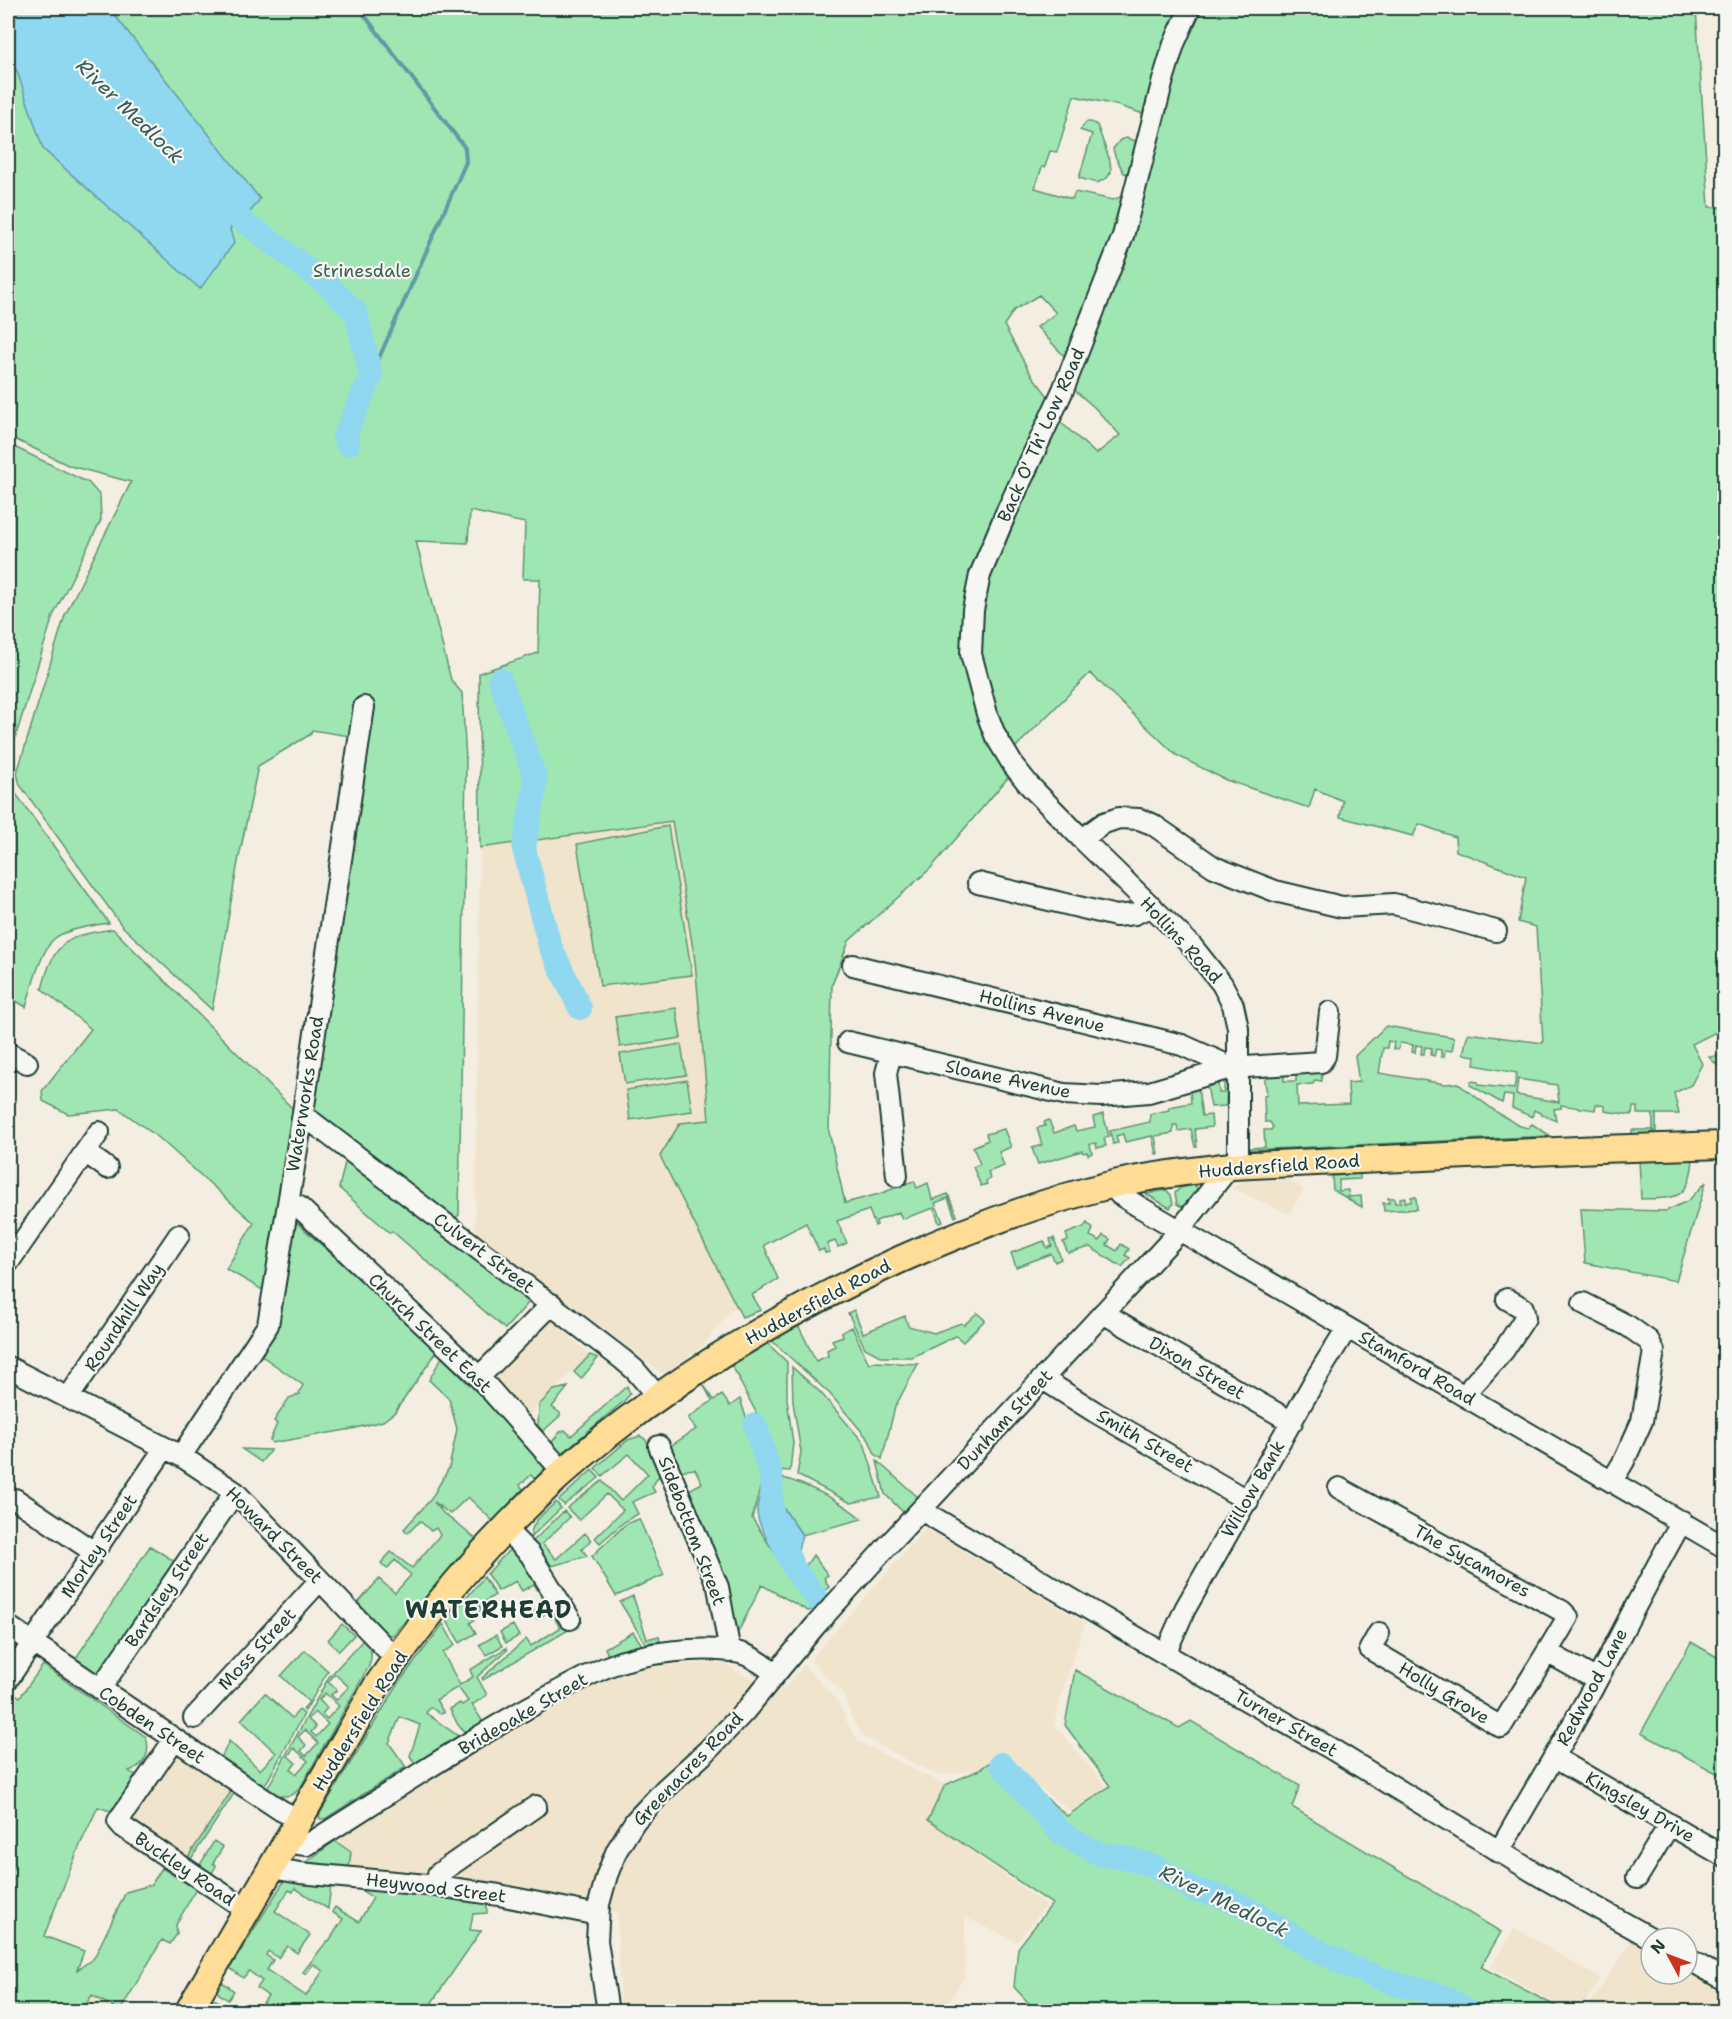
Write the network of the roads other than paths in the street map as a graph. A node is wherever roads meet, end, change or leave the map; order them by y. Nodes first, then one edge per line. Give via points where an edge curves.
1 (1190, 8) edge
2 (364, 707) dead end
3 (1082, 839) junction
4 (978, 883) dead end
5 (1152, 906) junction
6 (1496, 931) dead end
7 (853, 965) dead end
8 (1330, 1012) dead end
9 (848, 1042) dead end
10 (891, 1054) junction
11 (1232, 1069) junction
12 (302, 1119) junction
13 (99, 1132) dead end
14 (1725, 1145) edge
15 (85, 1152) junction
16 (107, 1168) dead end
17 (1224, 1175) junction
18 (897, 1176) dead end
19 (1116, 1184) junction
20 (288, 1205) junction
21 (1179, 1230) junction
22 (179, 1235) dead end
23 (8, 1263) edge
24 (1507, 1299) dead end
25 (1583, 1303) dead end
26 (552, 1304) junction
27 (1104, 1313) junction
28 (1347, 1328) junction
29 (8, 1367) edge
30 (479, 1377) junction
31 (1043, 1379) junction
32 (658, 1397) junction
33 (1466, 1397) junction
34 (68, 1398) junction
35 (1292, 1422) junction
36 (659, 1446) dead end
37 (172, 1452) junction
38 (564, 1473) junction
39 (1612, 1481) junction
40 (1339, 1488) dead end
41 (235, 1492) junction
42 (15, 1499) dead end
43 (1248, 1501) junction
44 (921, 1509) junction
45 (1682, 1521) junction
46 (506, 1529) junction
47 (1725, 1546) edge
48 (94, 1552) junction
49 (320, 1580) junction
50 (570, 1619) dead end
51 (8, 1626) edge
52 (1379, 1633) dead end
53 (32, 1643) junction
54 (730, 1652) junction
55 (1547, 1652) junction
56 (1165, 1654) junction
57 (396, 1659) junction
58 (776, 1673) junction
59 (8, 1679) edge
60 (1598, 1680) junction
61 (100, 1689) junction
62 (194, 1718) dead end
63 (174, 1740) junction
64 (1555, 1758) junction
65 (536, 1806) dead end
66 (1670, 1824) junction
67 (294, 1830) junction
68 (1499, 1852) junction
69 (1725, 1856) edge
70 (273, 1865) junction
71 (1637, 1878) dead end
72 (437, 1886) junction
73 (247, 1910) junction
74 (598, 1915) junction
75 (1639, 1931) edge
76 (1699, 1965) edge
77 (1725, 1980) edge
78 (188, 2012) edge
79 (608, 2012) edge

1 - 3 street, Back O' Th' Low Road via 1163,80 1123,236 1063,390 980,575 972,610 971,654 995,735 1029,785
2 - 12 street, Waterworks Road
3 - 5 street, Hollins Road
3 - 6 street via 1104,823 1119,818 1139,819 1214,867 1275,891 1342,907 1394,904
4 - 5 street via 1116,916 1135,914
5 - 11 street, Hollins Road via 1191,945 1222,984 1233,1005 1238,1028
7 - 11 street, Hollins Avenue via 1182,1045
8 - 11 street, Sloane Avenue via 1321,1062
9 - 10 street, Sloane Avenue
10 - 11 street, Sloane Avenue via 1064,1094 1096,1096 1149,1092
10 - 18 street via 886,1073
11 - 17 street, Hollins Road via 1238,1156
12 - 20 street, Waterworks Road
12 - 26 street, Culvert Street via 311,1121
13 - 15 street
14 - 17 main road, Huddersfield Road via 1600,1149
15 - 16 street
15 - 23 street
17 - 19 main road, Huddersfield Road via 1173,1173
17 - 21 street, Dunham Street
19 - 21 street, Stamford Road via 1119,1194
19 - 32 main road, Huddersfield Road via 994,1221 861,1277 760,1330
20 - 30 street, Church Street East via 298,1206
20 - 37 street, Waterworks Road via 268,1325
21 - 27 street, Dunham Street
21 - 28 street, Stamford Road
22 - 34 street, Roundhill Way
24 - 33 street via 1523,1308 1525,1318
25 - 39 street via 1628,1326 1649,1341 1654,1352 1642,1421
26 - 30 street
26 - 32 street, Culvert Street via 635,1370
27 - 31 street, Dunham Street
27 - 35 street, Dixon Street
28 - 33 street, Stamford Road
28 - 35 street, Willow Bank
29 - 34 street, Howard Street
30 - 38 street, Church Street East
31 - 43 street, Smith Street
31 - 44 street, Dunham Street
32 - 38 main road, Huddersfield Road
33 - 39 street, Stamford Road
34 - 37 street, Howard Street
35 - 43 street, Willow Bank
36 - 54 street, Sidebottom Street via 718,1587
37 - 41 street, Howard Street
37 - 48 street, Morley Street
38 - 46 main road, Huddersfield Road
39 - 45 street, Stamford Road
40 - 55 street, The Sycamores via 1562,1611 1568,1617
41 - 49 street, Howard Street
41 - 61 street, Bardsley Street
42 - 48 street
43 - 56 street, Willow Bank via 1185,1609
44 - 56 street, Turner Street
44 - 58 street, Dunham Street
45 - 47 street, Stamford Road
45 - 60 street, Redwood Lane
46 - 50 street via 531,1554
46 - 57 main road, Huddersfield Road via 463,1575
48 - 53 street, Morley Street
49 - 57 street, Howard Street
49 - 62 street, Moss Street
51 - 53 street, Cobden Street
52 - 55 street, Holly Grove via 1370,1649 1502,1727
53 - 59 street, Morley Street
53 - 61 street, Cobden Street
54 - 58 street, Brideoake Street via 742,1654
54 - 67 street, Brideoake Street via 667,1652 609,1666 496,1726 307,1845 297,1844
55 - 60 street
56 - 68 street, Turner Street via 1330,1748
57 - 67 main road, Huddersfield Road
58 - 74 street, Greenacres Road via 745,1711 635,1821 607,1875
60 - 64 street, Redwood Lane
61 - 63 street, Cobden Street
63 - 67 street, Cobden Street via 282,1810
63 - 73 street, Buckley Road via 118,1821
64 - 66 street, Kingsley Drive
64 - 68 street, Redwood Lane
65 - 72 street via 438,1874
66 - 69 street, Kingsley Drive
66 - 71 street
67 - 70 main road, Huddersfield Road
68 - 75 street, Turner Street
70 - 72 street, Heywood Street via 300,1873
70 - 73 main road, Huddersfield Road
72 - 74 street, Heywood Street
73 - 78 main road, Huddersfield Road
74 - 79 street, Greenacres Road via 597,1941
76 - 77 street

